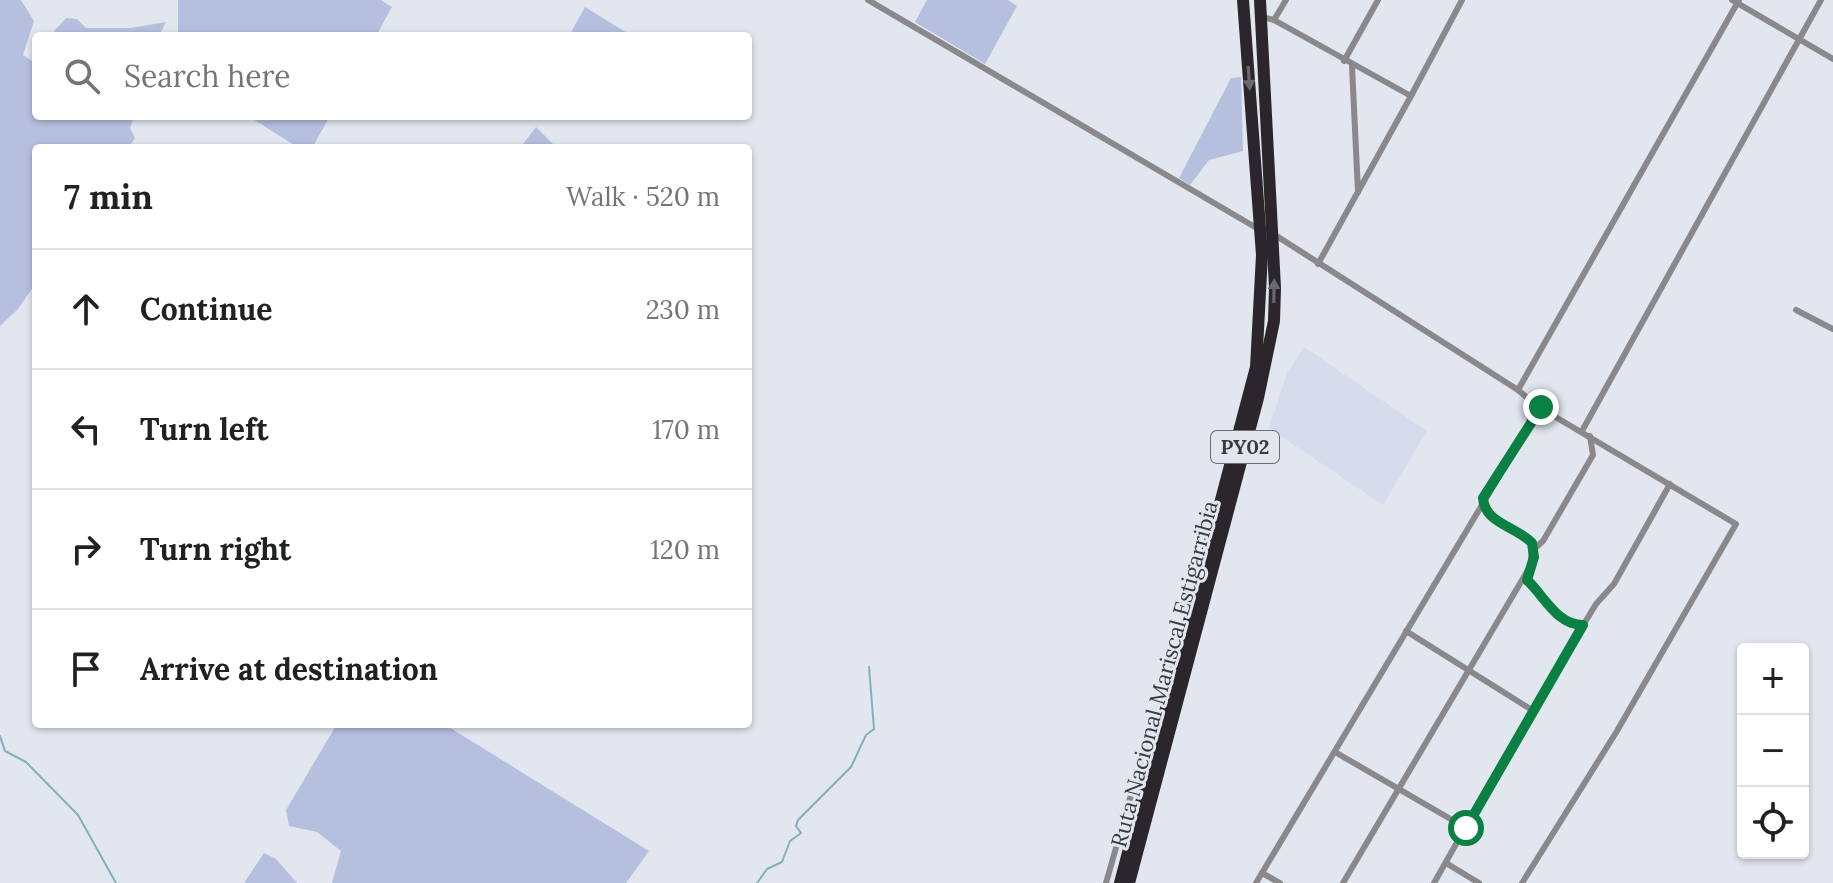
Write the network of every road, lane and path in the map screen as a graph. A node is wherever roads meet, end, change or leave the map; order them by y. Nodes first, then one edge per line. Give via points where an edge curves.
1 (868, 0) edge
2 (1243, 0) edge
3 (1260, 0) edge
4 (1286, 0) edge
5 (1378, 0) edge
6 (1462, 0) edge
7 (1821, 0) edge
8 (1736, 1) edge
9 (1268, 19) junction
10 (1800, 38) junction
11 (1833, 59) edge
12 (1344, 61) junction
13 (1352, 66) junction
14 (1411, 96) junction
15 (1358, 192) junction
16 (1260, 230) junction
17 (1275, 235) junction
18 (1318, 264) junction
19 (1796, 310) dead end
20 (1833, 329) edge
21 (1518, 390) junction
22 (1537, 406) junction
23 (1582, 431) junction
24 (1590, 435) junction
25 (1670, 484) junction
26 (1483, 498) junction
27 (1533, 550) junction
28 (1526, 574) junction
29 (1583, 625) junction
30 (1406, 631) junction
31 (1472, 669) junction
32 (1532, 710) junction
33 (1156, 735) junction
34 (1335, 752) junction
35 (1399, 790) junction
36 (1466, 828) junction
37 (1446, 863) junction
38 (1262, 873) junction
39 (1106, 883) edge
40 (1120, 883) edge
41 (1129, 883) edge
42 (1256, 883) edge
43 (1280, 883) edge
44 (1343, 883) edge
45 (1434, 883) edge
46 (1479, 883) edge
47 (1522, 883) edge

1 - 16 street
2 -> 16 highway, Ruta Nacional Mariscal Estigarribia / PY02
3 - 9 highway, Ruta Nacional Mariscal Estigarribia / PY02
4 - 9 street
5 - 12 street
6 - 14 street
7 - 10 street
8 - 10 street
8 - 21 street
9 - 12 street
9 - 17 highway, Ruta Nacional Mariscal Estigarribia / PY02
10 - 11 street
10 - 23 street
12 - 13 street
13 - 14 street
13 - 15 street
14 - 15 street
15 - 18 street
16 - 33 highway, Ruta Nacional Mariscal Estigarribia / PY02 via 1256,367
17 - 18 street
41 -> 17 highway, Ruta Nacional Mariscal Estigarribia / PY02 via 1267,361 1274,321
18 - 21 street
19 - 20 street
21 - 22 street
22 - 23 street
22 - 26 street
23 - 24 street
24 - 25 street
24 - 27 street via 1593,455
25 - 29 street via 1614,584
25 - 47 street via 1736,524
26 - 27 street via 1489,516 1527,538
26 - 30 street
27 - 28 street
28 - 29 street via 1560,618
28 - 31 street
29 - 32 street
30 - 31 street
30 - 34 street
31 - 32 street
31 - 35 street
32 - 36 street
33 - 39 street via 1148,735
33 - 40 highway, Ruta Nacional Mariscal Estigarribia / PY02
34 - 35 street
34 - 38 street
35 - 36 street
35 - 44 street
36 - 37 street
37 - 45 street
37 - 46 street
38 - 42 street
38 - 43 street

